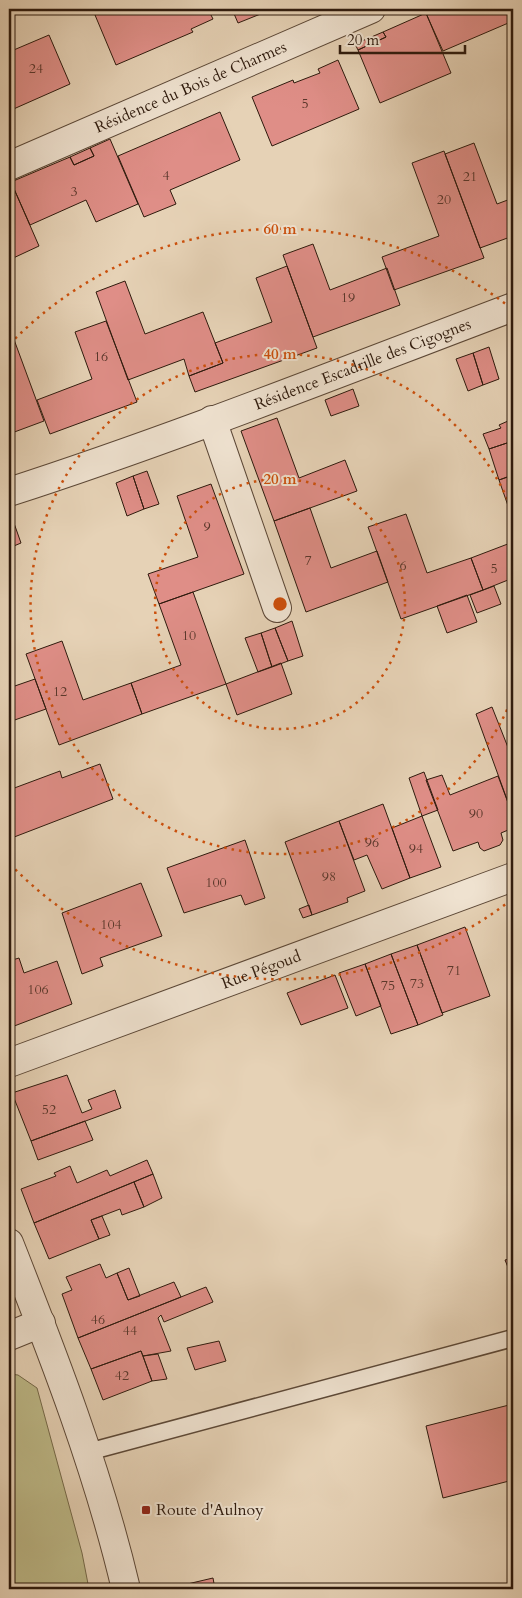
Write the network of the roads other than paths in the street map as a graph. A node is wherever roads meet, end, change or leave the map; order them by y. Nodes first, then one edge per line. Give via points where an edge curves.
1 (371, 9) edge
2 (9, 166) edge
3 (513, 307) edge
4 (212, 420) junction
5 (9, 492) edge
6 (277, 608) dead end
7 (513, 877) edge
8 (9, 1063) edge
9 (9, 1243) edge
10 (41, 1323) junction
11 (9, 1336) edge
12 (513, 1338) edge
13 (88, 1452) junction
14 (126, 1589) edge

1 - 2 street, Résidence du Bois de Charmes
3 - 4 street, Résidence Escadrille des Cigognes
4 - 5 street, Résidence Escadrille des Cigognes
4 - 6 street
7 - 8 street, Rue Pégoud
9 - 10 street
10 - 11 street
10 - 13 street
12 - 13 lane
13 - 14 street

